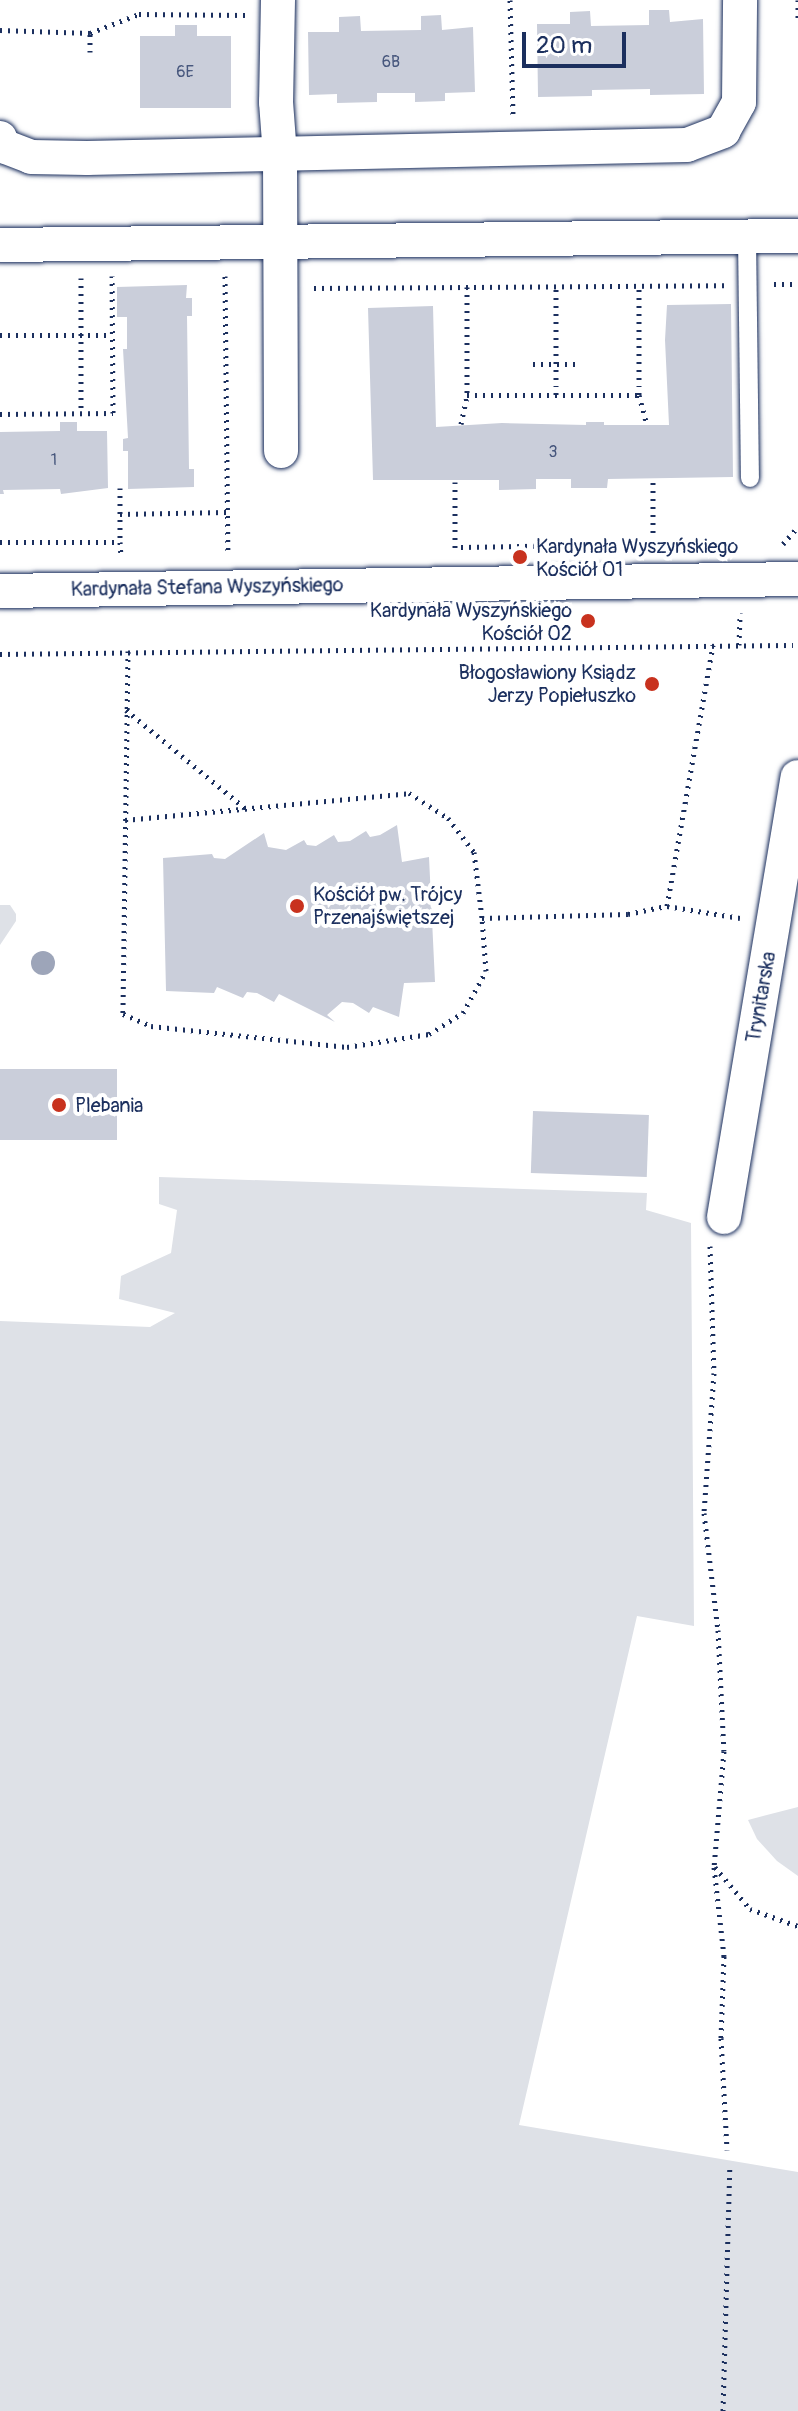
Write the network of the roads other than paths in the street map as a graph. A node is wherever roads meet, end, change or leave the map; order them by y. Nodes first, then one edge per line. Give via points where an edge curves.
1 (740, 0) edge
2 (278, 7) edge
3 (0, 138) edge
4 (280, 155) junction
5 (798, 236) edge
6 (747, 237) junction
7 (279, 241) junction
8 (0, 245) edge
9 (281, 451) dead end
10 (750, 478) dead end
11 (798, 579) edge
12 (0, 591) edge
13 (798, 777) edge
14 (789, 888) edge
15 (724, 1217) road end

1 - 4 street via 739,102 723,131 687,145
2 - 4 street
3 - 4 street via 3,146 31,157
4 - 7 street
5 - 6 street
6 - 7 street
6 - 10 lane
7 - 8 street
7 - 9 street
11 - 12 street, Kardynała Stefana Wyszyńskiego
13 - 14 street, Trynitarska
14 - 15 street, Trynitarska via 774,924

